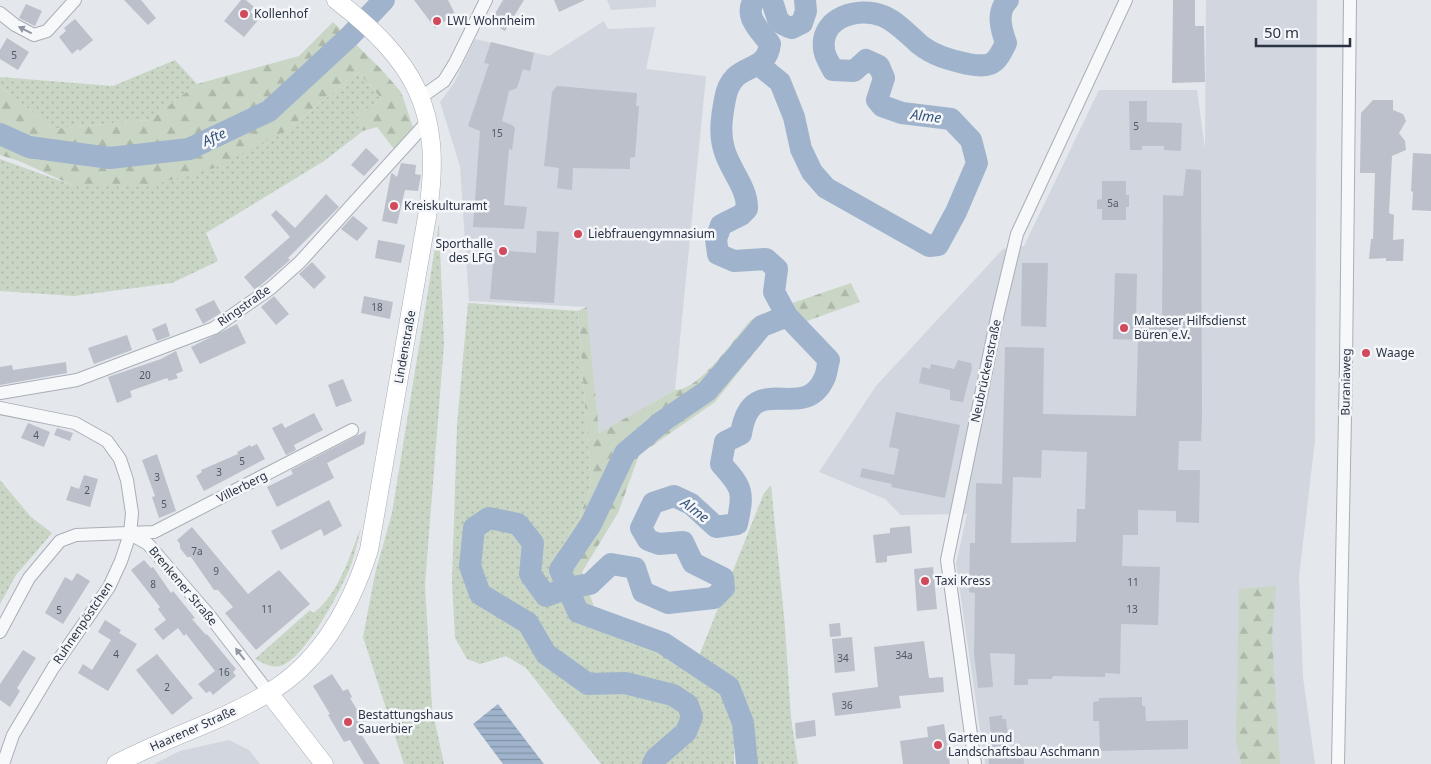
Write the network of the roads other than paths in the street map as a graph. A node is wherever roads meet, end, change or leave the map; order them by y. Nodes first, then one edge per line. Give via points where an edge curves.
1 (75, 0) edge
2 (486, 0) edge
3 (1126, 0) edge
4 (1350, 0) edge
5 (341, 4) edge
6 (0, 13) edge
7 (420, 98) junction
8 (428, 121) junction
9 (0, 393) edge
10 (0, 408) edge
11 (352, 430) dead end
12 (130, 534) junction
13 (0, 632) edge
14 (269, 693) junction
15 (3, 764) edge
16 (116, 764) edge
17 (324, 764) edge
18 (975, 764) edge
19 (1338, 764) edge

1 -> 6 street via 47,31 34,35
2 - 7 street via 444,81
3 - 18 street, Neubrückenstraße via 1017,234 947,560
4 - 19 street, Buraniaweg
5 - 7 main road, Lindenstraße via 384,41 410,76
7 - 8 main road, Lindenstraße
8 - 9 street, Ringstraße via 300,262 247,306 214,328 77,380
8 - 14 main road, Lindenstraße via 433,143 432,184 369,550 350,601 332,631 309,660
10 - 12 street via 75,423 107,441 120,459 127,480 132,513
11 - 12 street, Villerberg via 154,532
12 - 13 street via 76,535 60,541 29,578
14 -> 12 street, Brenkener Straße via 209,615 148,544
12 - 15 street, Ruhnenpöstchen via 108,586 13,735
14 - 16 main road, Haarener Straße
14 - 17 main road, Brenkener Straße

